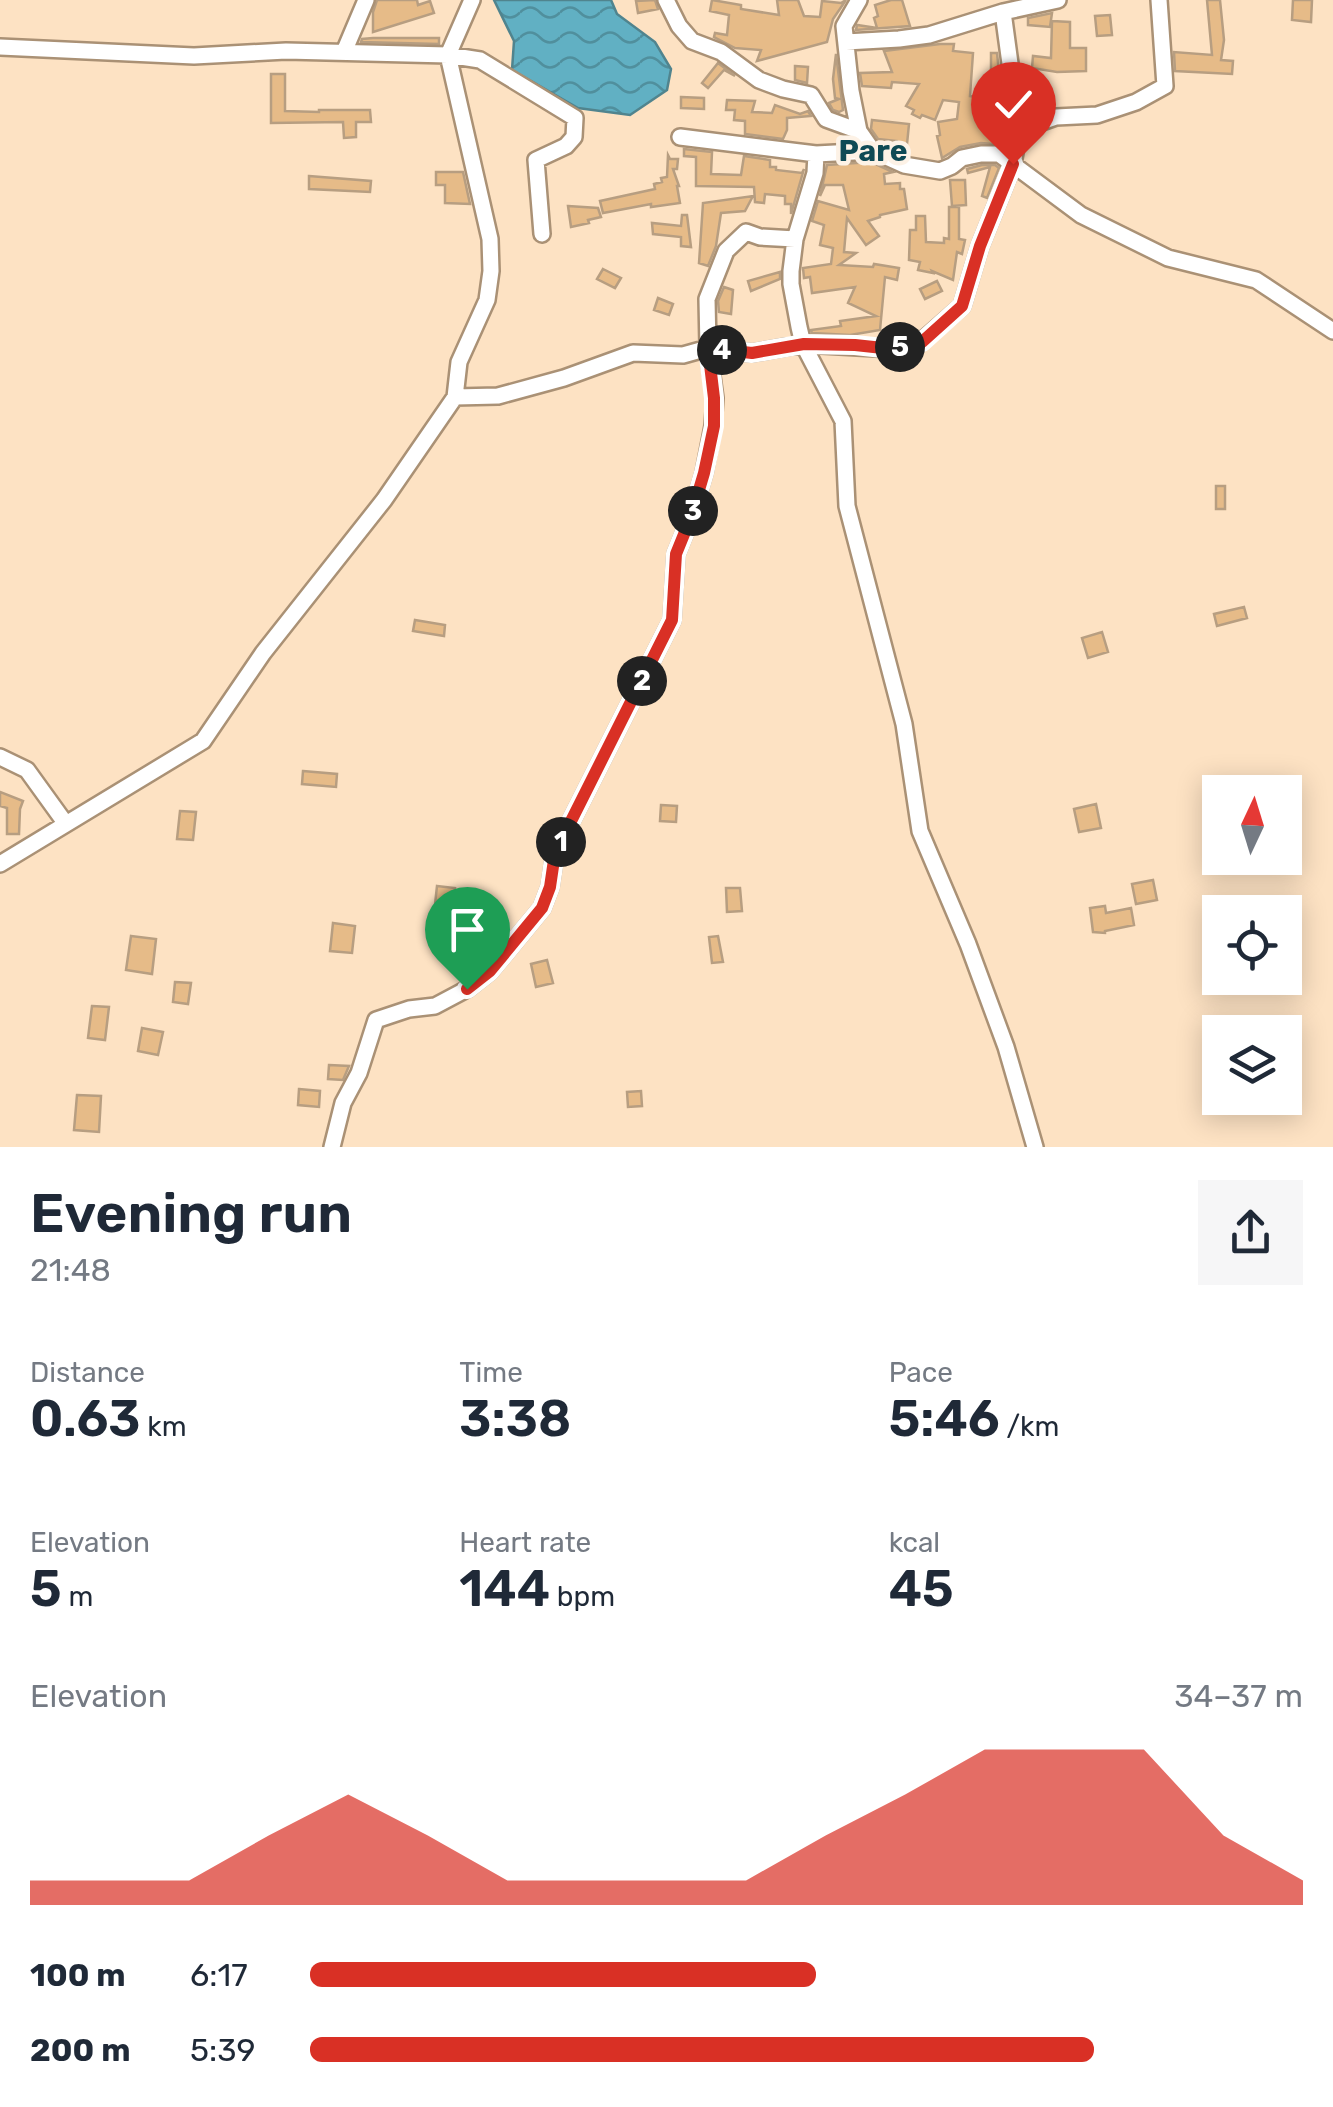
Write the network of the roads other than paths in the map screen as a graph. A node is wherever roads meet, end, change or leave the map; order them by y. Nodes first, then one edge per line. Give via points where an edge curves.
1 (366, 0) edge
2 (472, 0) edge
3 (666, 0) edge
4 (860, 0) edge
5 (1058, 0) edge
6 (1159, 0) edge
7 (1003, 12) junction
8 (846, 42) junction
9 (0, 48) edge
10 (344, 52) junction
11 (448, 55) junction
12 (1019, 130) junction
13 (858, 132) junction
14 (680, 137) dead end
15 (872, 150) junction
16 (816, 154) junction
17 (1013, 164) junction
18 (542, 234) dead end
19 (795, 239) junction
20 (1333, 331) edge
21 (804, 344) junction
22 (708, 348) junction
23 (455, 397) junction
24 (0, 757) edge
25 (66, 824) junction
26 (0, 864) edge
27 (332, 1147) edge
28 (1035, 1147) edge

1 - 10 street
2 - 11 street
3 - 13 street via 692,41 721,52 759,80 811,95 826,119
4 - 8 street via 844,26
5 - 7 street
6 - 12 street via 1165,86 1097,115 1056,117
7 - 8 street via 928,35
7 - 12 street
8 - 13 street
9 - 10 street via 194,56
10 - 11 street
11 - 18 street via 480,60 575,118 566,146 536,160
11 - 23 street via 490,239 491,271 487,300 459,362
12 - 17 street
13 - 15 street
14 - 16 street
15 - 16 street
15 - 17 street via 940,171 982,154 999,154
16 - 19 street
17 - 20 street via 1081,215 1168,258 1256,280
17 - 21 street via 962,306 922,342 892,349
19 - 21 street via 791,284
19 - 22 street via 746,232 726,252 707,299
21 - 22 street via 752,353
21 - 28 street via 842,421 846,506 904,724 920,831 1006,1046
22 - 23 street via 683,355 633,353 498,396
22 - 27 street via 714,426 676,554 672,620 555,853 542,908 467,989 435,1006 376,1020
23 - 25 street via 204,741
24 - 25 street via 27,770
25 - 26 street

